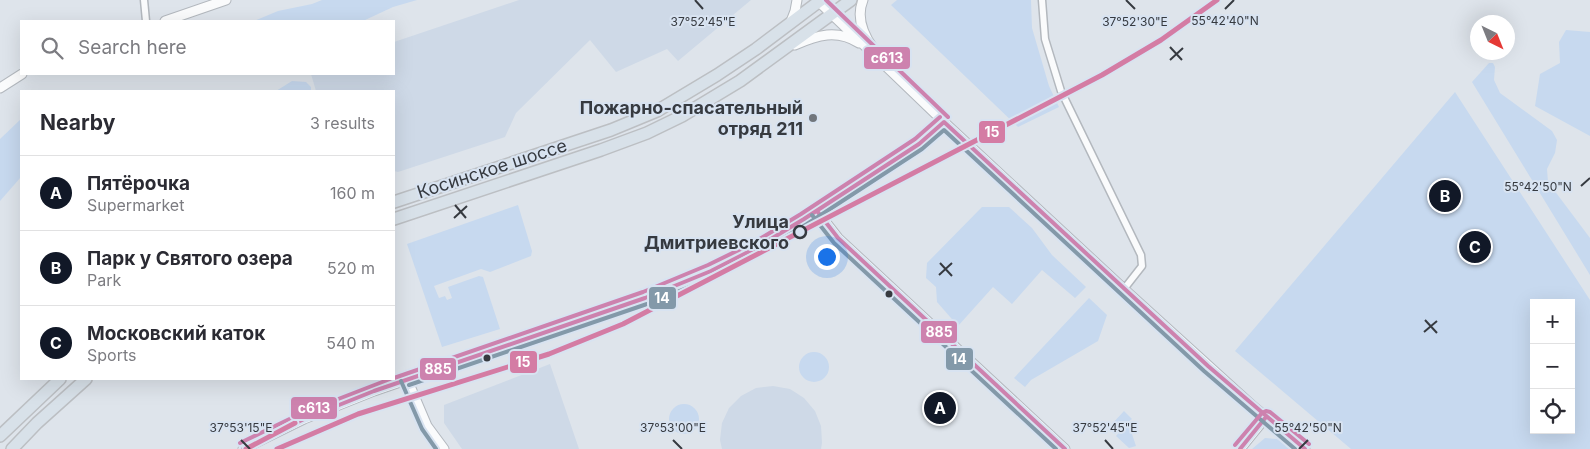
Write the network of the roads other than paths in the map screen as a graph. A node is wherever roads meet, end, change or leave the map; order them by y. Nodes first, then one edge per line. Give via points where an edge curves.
1 (144, 0) edge
2 (226, 0) edge
3 (797, 0) edge
4 (821, 0) edge
5 (851, 0) edge
6 (863, 0) edge
7 (1042, 0) edge
8 (834, 13) junction
9 (146, 20) edge
10 (168, 20) edge
11 (789, 24) junction
12 (871, 49) junction
13 (784, 50) junction
14 (20, 75) edge
15 (0, 88) edge
16 (944, 122) junction
17 (395, 202) edge
18 (817, 211) junction
19 (395, 219) edge
20 (1124, 289) junction
21 (407, 379) junction
22 (59, 380) edge
23 (85, 380) edge
24 (1266, 417) junction
25 (0, 435) edge
26 (12, 449) edge
27 (243, 449) edge
28 (444, 449) edge
29 (1065, 449) edge
30 (1240, 449) edge
31 (1305, 449) edge

1 - 9 street
2 - 10 street
3 - 11 street
4 - 8 street
4 - 11 highway, Косинское шоссе
5 - 8 highway, Косинское шоссе
6 - 12 street via 860,12 862,25
7 - 20 street via 1045,39 1061,91 1141,255 1142,266
8 - 12 street
8 - 13 highway, Косинское шоссе
11 - 17 highway, Косинское шоссе via 717,75 657,111 611,130
12 - 13 street via 853,39 829,34
12 - 16 street
13 - 19 highway, Косинское шоссе via 701,105 647,133
14 - 15 street
16 - 18 street via 919,144
16 - 20 street
18 - 21 street via 747,253 688,281
18 - 29 street via 838,238
20 - 24 street
21 - 27 street via 304,419
21 - 28 street via 427,426
22 - 25 highway
23 - 26 highway
24 - 30 street
24 - 31 street

